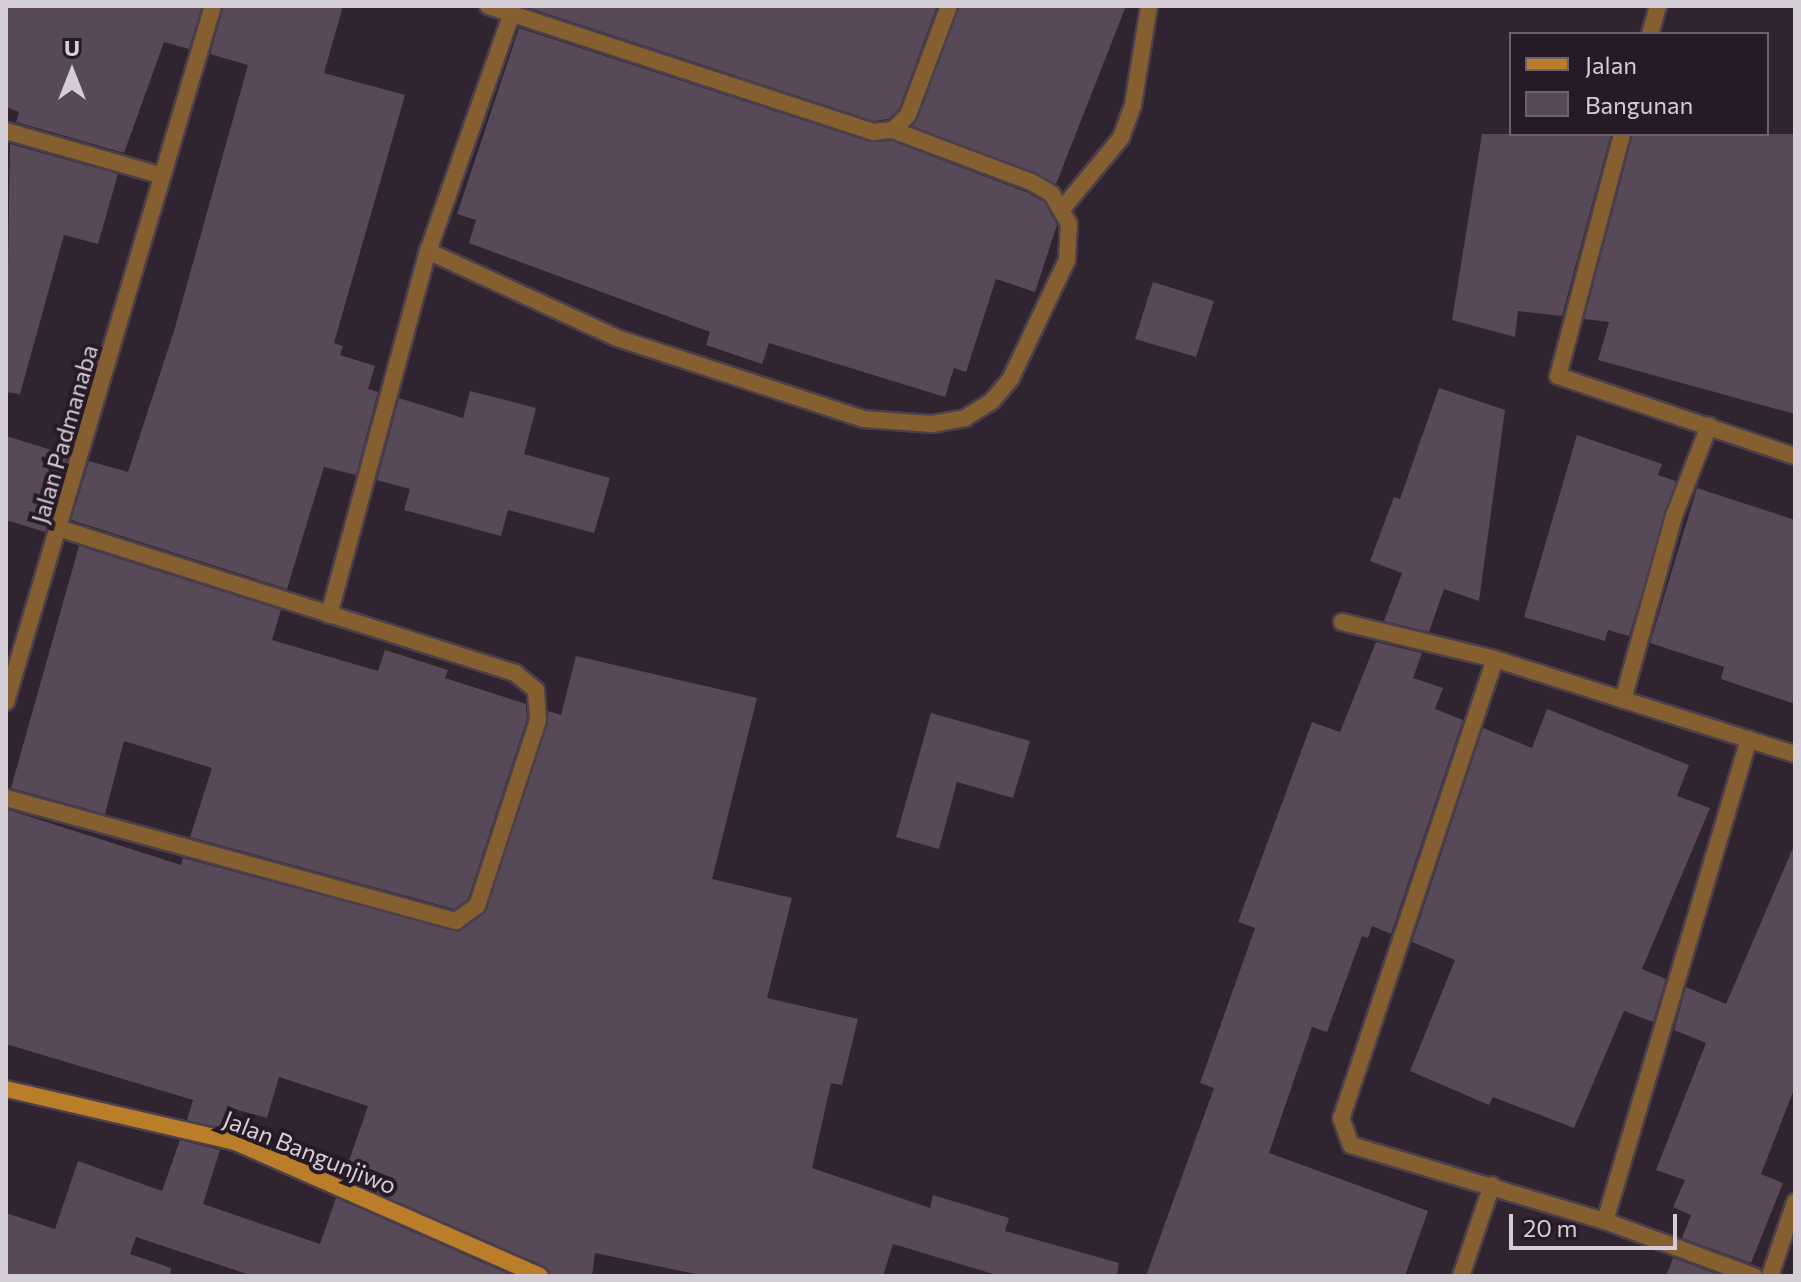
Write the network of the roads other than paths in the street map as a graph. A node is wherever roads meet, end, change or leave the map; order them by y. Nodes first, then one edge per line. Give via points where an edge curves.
1 (213, 6) edge
2 (488, 6) edge
3 (949, 6) edge
4 (1149, 6) edge
5 (1658, 6) edge
6 (512, 13) junction
7 (1651, 32) edge
8 (893, 130) junction
9 (6, 131) edge
10 (1621, 136) edge
11 (163, 176) junction
12 (1063, 208) junction
13 (428, 251) junction
14 (1709, 426) junction
15 (1795, 456) edge
16 (62, 529) junction
17 (329, 615) junction
18 (1342, 622) dead end
19 (1495, 659) junction
20 (1623, 700) junction
21 (6, 702) edge
22 (1749, 739) junction
23 (1795, 754) edge
24 (6, 798) edge
25 (6, 1089) edge
26 (1492, 1185) junction
27 (1795, 1202) edge
28 (1605, 1221) junction
29 (531, 1274) edge
30 (1461, 1276) edge
31 (1754, 1276) edge
32 (1770, 1276) edge

1 - 11 street, Jalan Padmanaba
2 - 6 street
3 - 8 street via 908,115
4 - 12 street via 1133,105 1121,138
5 - 7 street
6 - 8 street via 873,132
6 - 13 street
8 - 12 street via 1031,182
9 - 11 street
10 - 14 street via 1558,376
11 - 16 street, Jalan Padmanaba
12 - 13 street via 1071,242 1067,260 1011,378 992,401 965,418 932,424 864,419 617,338
13 - 17 street
14 - 15 street
14 - 20 street via 1674,516
16 - 17 street
16 - 21 street, Jalan Padmanaba
17 - 24 street via 515,673 536,690 538,720 477,906 468,918 442,921
18 - 19 street
19 - 20 street
19 - 26 street via 1341,1118 1351,1145
20 - 22 street
22 - 23 street
22 - 28 street
25 - 29 main road, Jalan Bangunjiwo via 235,1142
26 - 28 street
26 - 30 street
27 - 32 street
28 - 31 street

